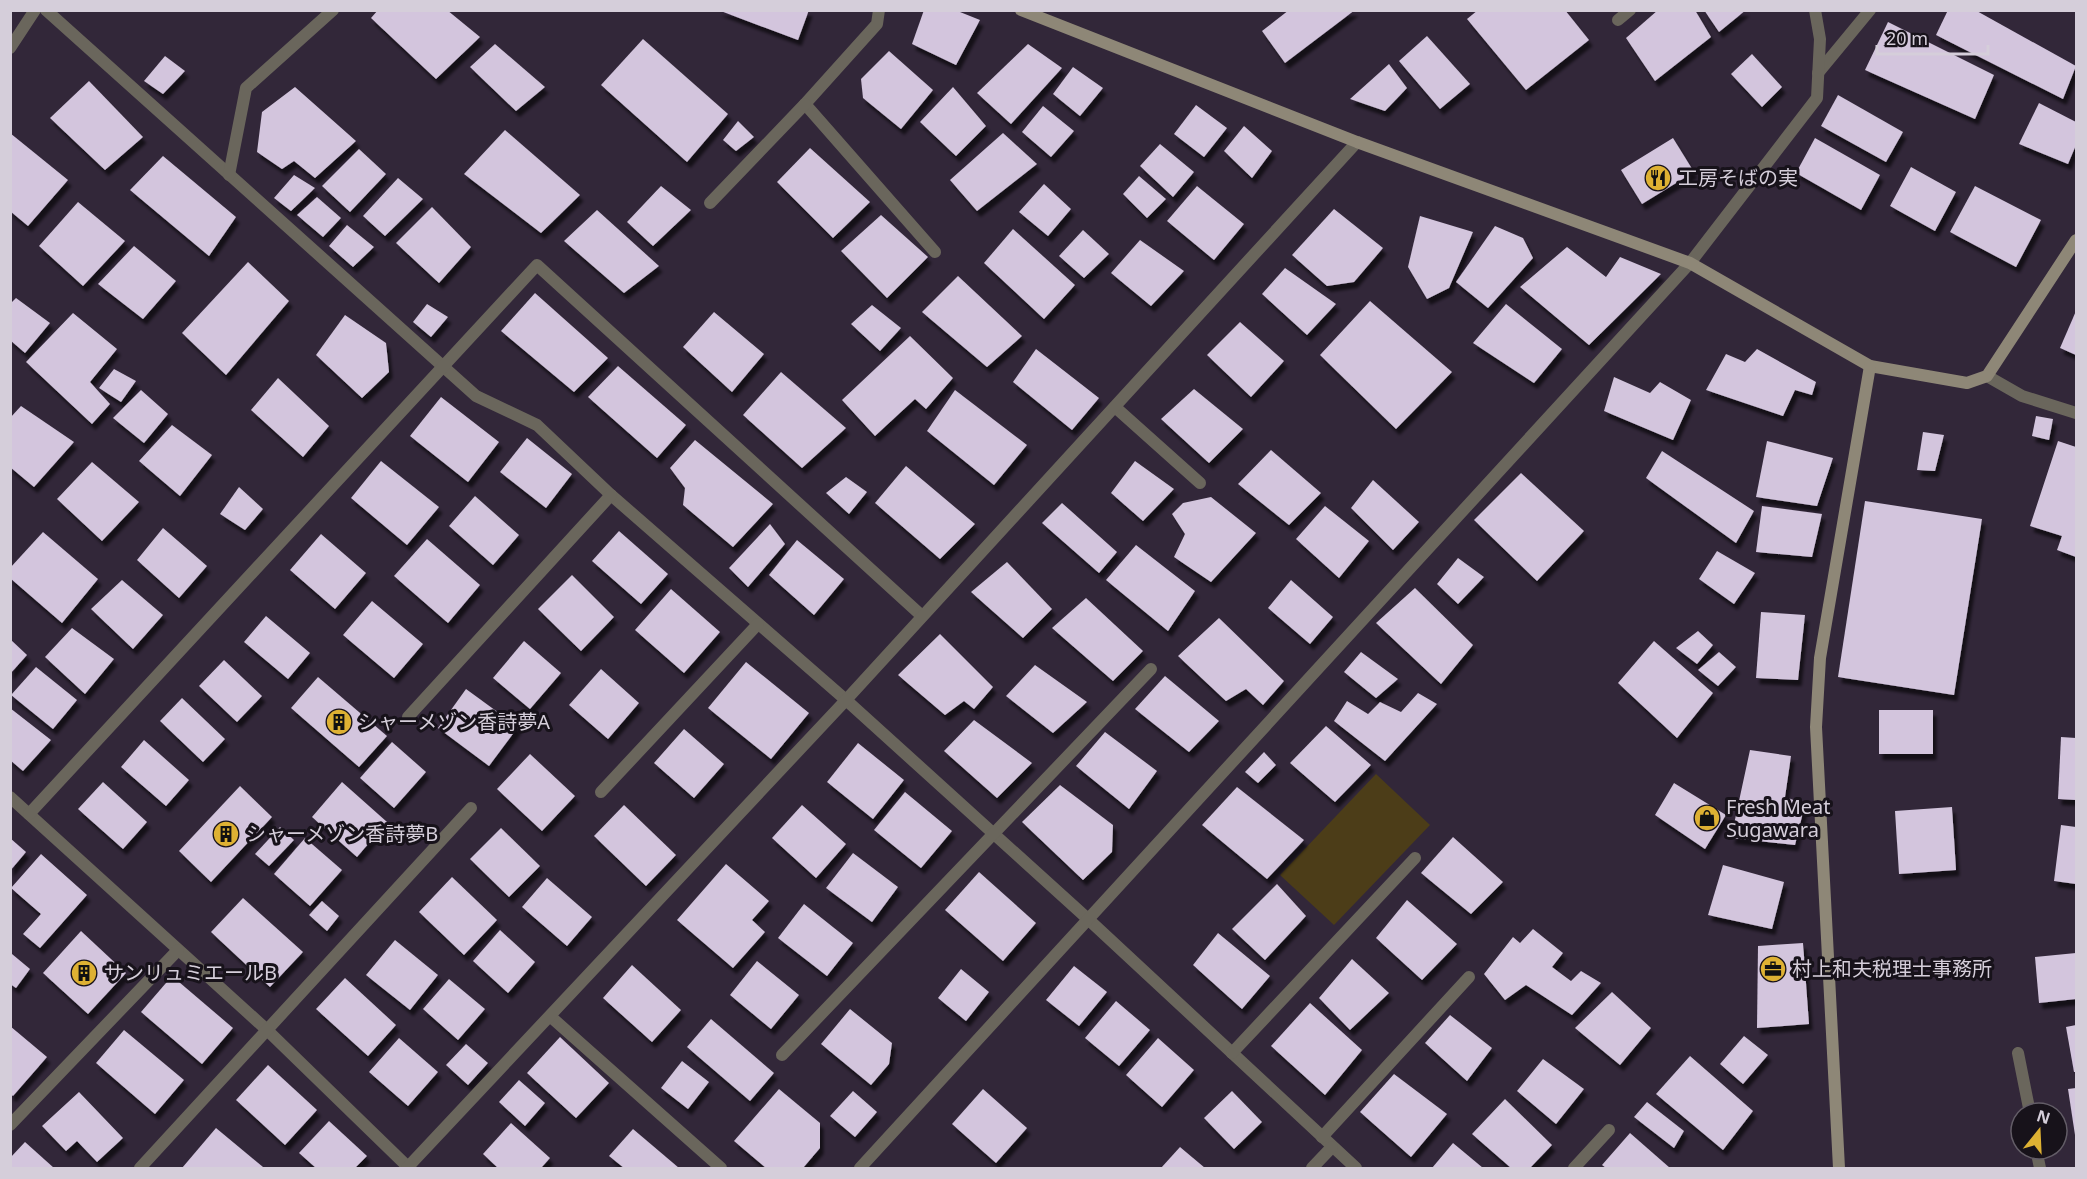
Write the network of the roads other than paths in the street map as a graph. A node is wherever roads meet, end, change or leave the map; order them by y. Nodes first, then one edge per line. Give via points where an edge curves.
1 (35, 10) edge
2 (46, 10) edge
3 (333, 10) edge
4 (879, 10) edge
5 (1021, 10) edge
6 (1630, 10) edge
7 (1815, 10) edge
8 (1870, 10) edge
9 (1618, 21) dead end
10 (10, 48) edge
11 (1818, 73) junction
12 (805, 104) junction
13 (1357, 142) junction
14 (230, 175) junction
15 (710, 203) dead end
16 (2076, 240) edge
17 (935, 252) dead end
18 (1690, 263) junction
19 (1870, 366) junction
20 (443, 368) junction
21 (1987, 376) junction
22 (1115, 407) junction
23 (2076, 412) edge
24 (1200, 483) dead end
25 (611, 495) junction
26 (922, 616) junction
27 (758, 624) junction
28 (1151, 669) dead end
29 (846, 700) junction
30 (408, 717) dead end
31 (601, 792) dead end
32 (10, 797) edge
33 (471, 808) dead end
34 (29, 814) junction
35 (994, 834) junction
36 (1415, 858) dead end
37 (1089, 920) junction
38 (178, 950) junction
39 (1469, 976) dead end
40 (551, 1017) junction
41 (267, 1030) junction
42 (1232, 1053) junction
43 (2018, 1053) dead end
44 (782, 1055) dead end
45 (2028, 1101) edge
46 (10, 1125) edge
47 (1609, 1130) dead end
48 (1322, 1137) junction
49 (1332, 1147) junction
50 (140, 1168) edge
51 (408, 1168) edge
52 (721, 1168) edge
53 (860, 1168) edge
54 (1312, 1168) edge
55 (1356, 1168) edge
56 (1574, 1168) edge
57 (1839, 1168) edge

1 - 10 street
2 - 14 street
3 - 14 street via 246,88
4 - 12 street via 877,24
5 - 13 street
6 - 9 street
7 - 11 street via 1821,39
8 - 11 street
11 - 18 street via 1817,98
12 - 15 street
12 - 17 street
13 - 18 street
13 - 22 street
14 - 20 street
16 - 21 street
18 - 19 street
18 - 37 street
19 - 21 street via 1967,383
19 - 57 street via 1820,658 1816,726
20 - 25 street via 476,396 537,425
20 - 26 street via 537,265
20 - 34 street
21 - 23 street via 2022,396
22 - 24 street
22 - 26 street
25 - 27 street
25 - 30 street
26 - 29 street
27 - 29 street
27 - 31 street
28 - 35 street
29 - 35 street
29 - 40 street
32 - 34 street
33 - 41 street
34 - 38 street
35 - 37 street
35 - 44 street
36 - 42 street
37 - 42 street
37 - 53 street
38 - 41 street
38 - 46 street
39 - 48 street
40 - 51 street
40 - 52 street
41 - 50 street
41 - 51 street
42 - 48 street
43 - 45 street
47 - 56 street
48 - 49 street
49 - 54 street
49 - 55 street

